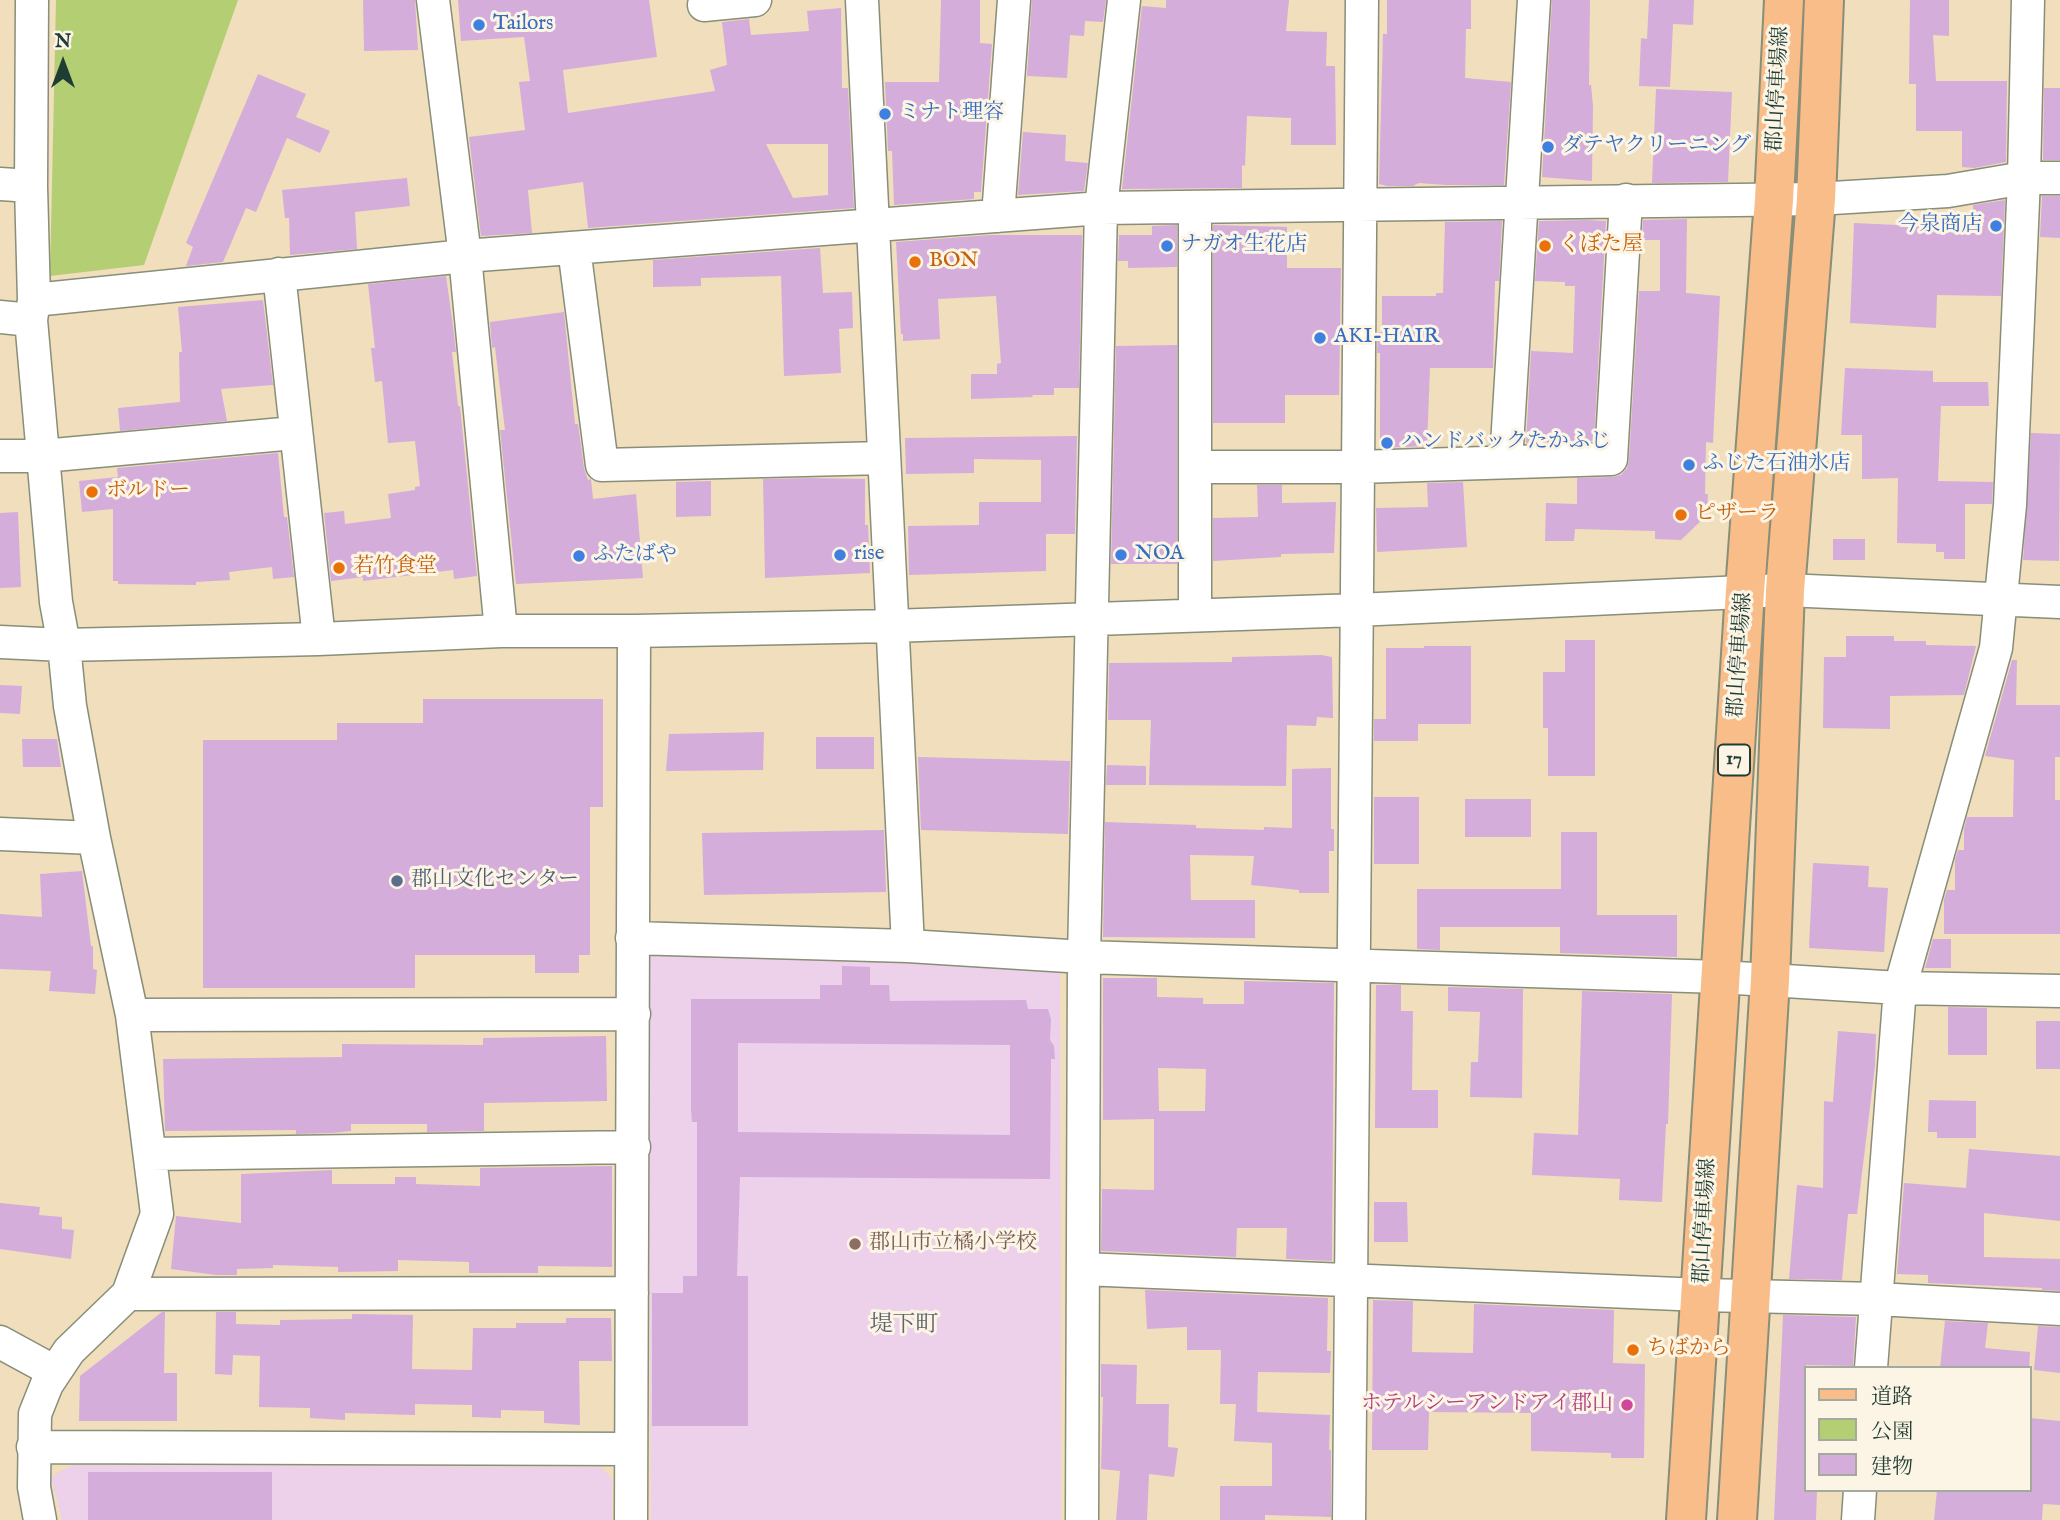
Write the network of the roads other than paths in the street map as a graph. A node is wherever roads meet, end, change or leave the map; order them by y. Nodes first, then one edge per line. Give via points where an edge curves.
1 (32, 0) edge
2 (433, 0) edge
3 (755, 0) edge
4 (862, 0) edge
5 (1014, 0) edge
6 (1124, 0) edge
7 (1362, 0) edge
8 (1534, 0) edge
9 (1784, 0) edge
10 (1824, 0) edge
11 (2028, 0) edge
12 (704, 5) dead end
13 (2024, 178) junction
14 (2060, 178) edge
15 (0, 184) edge
16 (31, 186) junction
17 (1816, 199) junction
18 (1626, 200) junction
19 (1774, 200) junction
20 (1521, 201) junction
21 (1360, 204) junction
22 (1195, 207) junction
23 (1101, 208) junction
24 (998, 216) junction
25 (873, 225) junction
26 (574, 248) junction
27 (465, 256) junction
28 (279, 274) junction
29 (33, 310) junction
30 (0, 317) edge
31 (294, 433) junction
32 (0, 456) edge
33 (43, 456) junction
34 (884, 458) junction
35 (1506, 462) junction
36 (1195, 467) junction
37 (1358, 467) junction
38 (1785, 590) junction
39 (1745, 591) junction
40 (2002, 599) junction
41 (2060, 602) edge
42 (1357, 610) junction
43 (1195, 615) junction
44 (1091, 618) junction
45 (891, 626) junction
46 (501, 631) junction
47 (634, 631) junction
48 (319, 639) junction
49 (0, 642) edge
50 (64, 645) junction
51 (0, 834) edge
52 (94, 838) junction
53 (632, 937) junction
54 (908, 946) junction
55 (1084, 957) junction
56 (1353, 965) junction
57 (1720, 977) junction
58 (1770, 979) junction
59 (1900, 988) junction
60 (2060, 991) edge
61 (634, 1014) junction
62 (132, 1015) junction
63 (634, 1147) junction
64 (151, 1154) junction
65 (1083, 1269) junction
66 (1351, 1280) junction
67 (632, 1293) junction
68 (128, 1294) junction
69 (1702, 1295) junction
70 (1752, 1295) junction
71 (1877, 1299) junction
72 (2060, 1309) edge
73 (0, 1342) edge
74 (1871, 1366) edge
75 (55, 1372) junction
76 (33, 1447) junction
77 (631, 1449) junction
78 (1860, 1492) edge
79 (40, 1520) edge
80 (631, 1520) edge
81 (1082, 1520) edge
82 (1349, 1520) edge
83 (1686, 1520) edge
84 (1737, 1520) edge
85 (1858, 1520) edge

1 - 16 street
2 - 27 street
3 - 12 street
4 - 25 street
5 - 24 street
6 - 23 street
7 - 21 street
8 - 20 street
9 - 19 main road, 郡山停車場線 / 17
10 - 17 main road, 郡山停車場線 / 17
11 - 13 street
13 - 14 street
13 - 17 street via 1948,191
13 - 40 street
15 - 16 street
16 - 29 street
17 - 19 street
17 - 38 main road, 郡山停車場線 / 17
18 - 19 street
18 - 20 street
18 - 35 street via 1611,459
19 - 39 main road, 郡山停車場線 / 17
20 - 21 street
20 - 35 street
21 - 22 street
21 - 37 street
22 - 23 street
22 - 36 street
23 - 24 street
23 - 44 street
24 - 25 street
25 - 26 street
25 - 34 street
26 - 27 street
26 - 34 street via 602,465
27 - 28 street
27 - 46 street
28 - 29 street
28 - 31 street
29 - 30 street
29 - 33 street
31 - 33 street
31 - 48 street
32 - 33 street
33 - 50 street via 55,602
34 - 45 street
35 - 37 street
36 - 37 street
36 - 43 street
37 - 42 street
38 - 39 street
38 - 40 street
38 - 58 main road, 郡山停車場線 / 17
39 - 42 street
39 - 57 main road, 郡山停車場線 / 17
40 - 41 street
40 - 59 street via 1996,648
42 - 43 street
42 - 56 street
43 - 44 street
44 - 45 street
44 - 55 street
45 - 47 street
45 - 54 street
46 - 47 street
46 - 48 street
47 - 53 street
48 - 50 street
49 - 50 street
50 - 52 street
51 - 52 street
52 - 62 street
53 - 54 street
53 - 61 street
54 - 55 street
55 - 56 street
55 - 65 street
56 - 57 street
56 - 66 street
57 - 58 street
57 - 69 main road, 郡山停車場線 / 17
58 - 59 street
58 - 70 main road, 郡山停車場線 / 17
59 - 60 street
59 - 71 street
61 - 62 street
61 - 63 street
62 - 64 street
63 - 64 street
63 - 67 street
64 - 68 street via 157,1214
65 - 66 street
65 - 81 street
66 - 69 street
66 - 82 street
67 - 68 street
67 - 77 street
68 - 75 street via 69,1351
69 - 70 street
69 - 83 main road, 郡山停車場線 / 17
70 - 71 street
70 - 84 main road, 郡山停車場線 / 17
71 - 72 street
71 - 74 street
73 - 75 street
75 - 76 street via 35,1414
76 - 77 street
76 - 79 street
77 - 80 street
78 - 85 street

